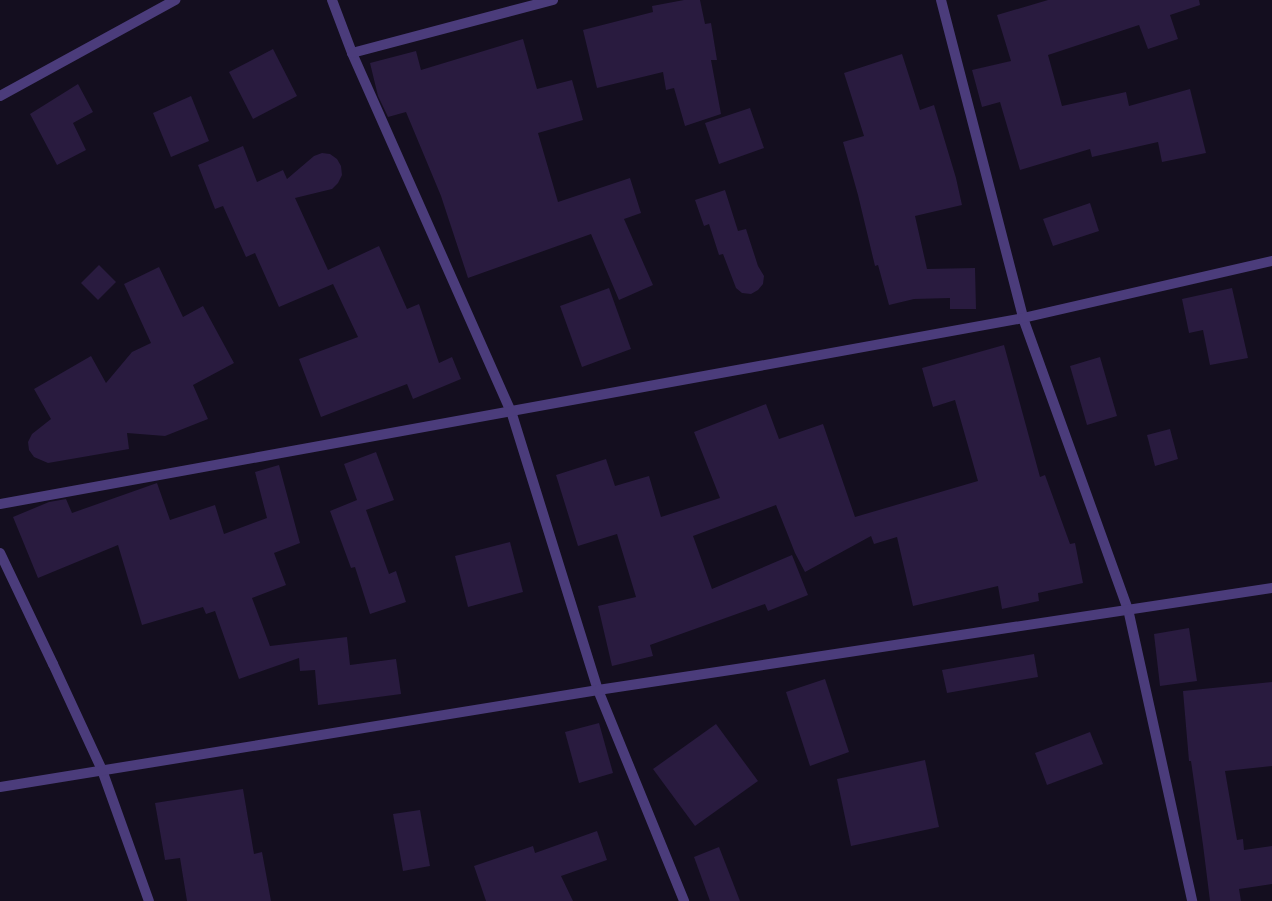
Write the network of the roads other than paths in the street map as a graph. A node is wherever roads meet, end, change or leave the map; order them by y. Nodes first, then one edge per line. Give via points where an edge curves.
1 (175, 0) edge
2 (332, 0) edge
3 (553, 0) edge
4 (941, 0) edge
5 (352, 53) junction
6 (0, 96) edge
7 (1272, 261) edge
8 (1024, 318) junction
9 (511, 411) junction
10 (0, 504) edge
11 (0, 553) edge
12 (1272, 588) edge
13 (1128, 609) junction
14 (598, 690) junction
15 (102, 770) junction
16 (0, 787) edge
17 (149, 901) edge
18 (684, 901) edge
19 (1192, 901) edge

1 - 6 street
2 - 5 street
3 - 5 street
4 - 8 street
5 - 9 street
7 - 8 street
8 - 9 street
8 - 13 street
9 - 10 street
9 - 14 street
11 - 15 street
12 - 13 street
13 - 14 street
13 - 19 street
14 - 15 street
14 - 18 street
15 - 16 street
15 - 17 street

